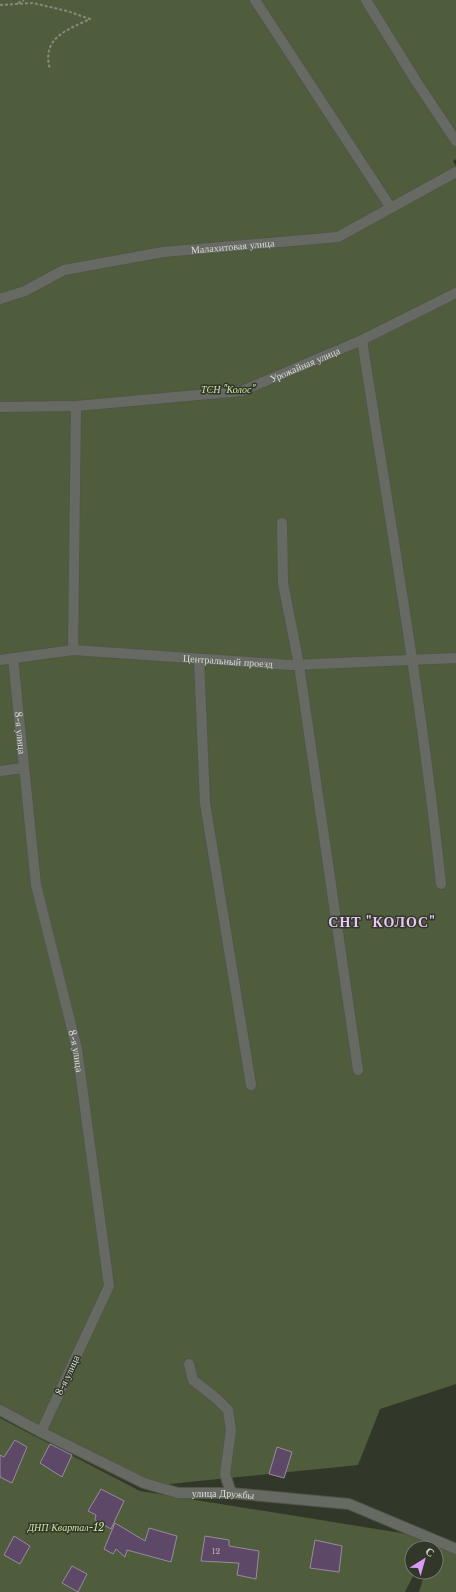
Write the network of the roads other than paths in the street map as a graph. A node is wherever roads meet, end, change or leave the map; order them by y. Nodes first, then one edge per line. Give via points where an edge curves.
1 (255, 0) edge
2 (366, 0) edge
3 (456, 141) edge
4 (456, 172) edge
5 (391, 208) junction
6 (456, 293) edge
7 (0, 299) edge
8 (362, 340) junction
9 (76, 406) junction
10 (0, 407) edge
11 (282, 524) dead end
12 (73, 650) junction
13 (13, 658) junction
14 (456, 658) edge
15 (199, 659) junction
16 (0, 660) edge
17 (412, 660) junction
18 (299, 665) junction
19 (24, 768) junction
20 (0, 771) edge
21 (441, 884) dead end
22 (358, 1070) dead end
23 (252, 1085) dead end
24 (189, 1364) dead end
25 (0, 1410) edge
26 (41, 1432) junction
27 (231, 1493) junction
28 (456, 1549) edge

1 - 5 lane
2 - 3 lane
4 - 5 lane, Малахитовая улица
5 - 7 lane, Малахитовая улица via 338,237 163,252 64,270 24,291
6 - 8 lane, Урожайная улица
8 - 9 lane, Урожайная улица via 242,391
8 - 17 lane
9 - 10 lane, Урожайная улица
9 - 12 lane
11 - 18 lane via 283,583
12 - 13 lane, Центральный проезд
12 - 15 lane, Центральный проезд
13 - 16 lane, Центральный проезд
13 - 19 lane, 8-я улица
14 - 17 lane, Центральный проезд
15 - 18 lane, Центральный проезд
15 - 23 lane via 205,803
17 - 18 lane, Центральный проезд
17 - 21 lane via 434,814
18 - 22 lane
19 - 20 lane
19 - 26 lane, 8-я улица via 36,885 77,1049 109,1286
24 - 27 lane via 193,1380 228,1410 231,1430 225,1474
25 - 26 lane, улица Дружбы
26 - 27 lane, улица Дружбы via 144,1483 178,1493
27 - 28 lane, улица Дружбы via 349,1504

